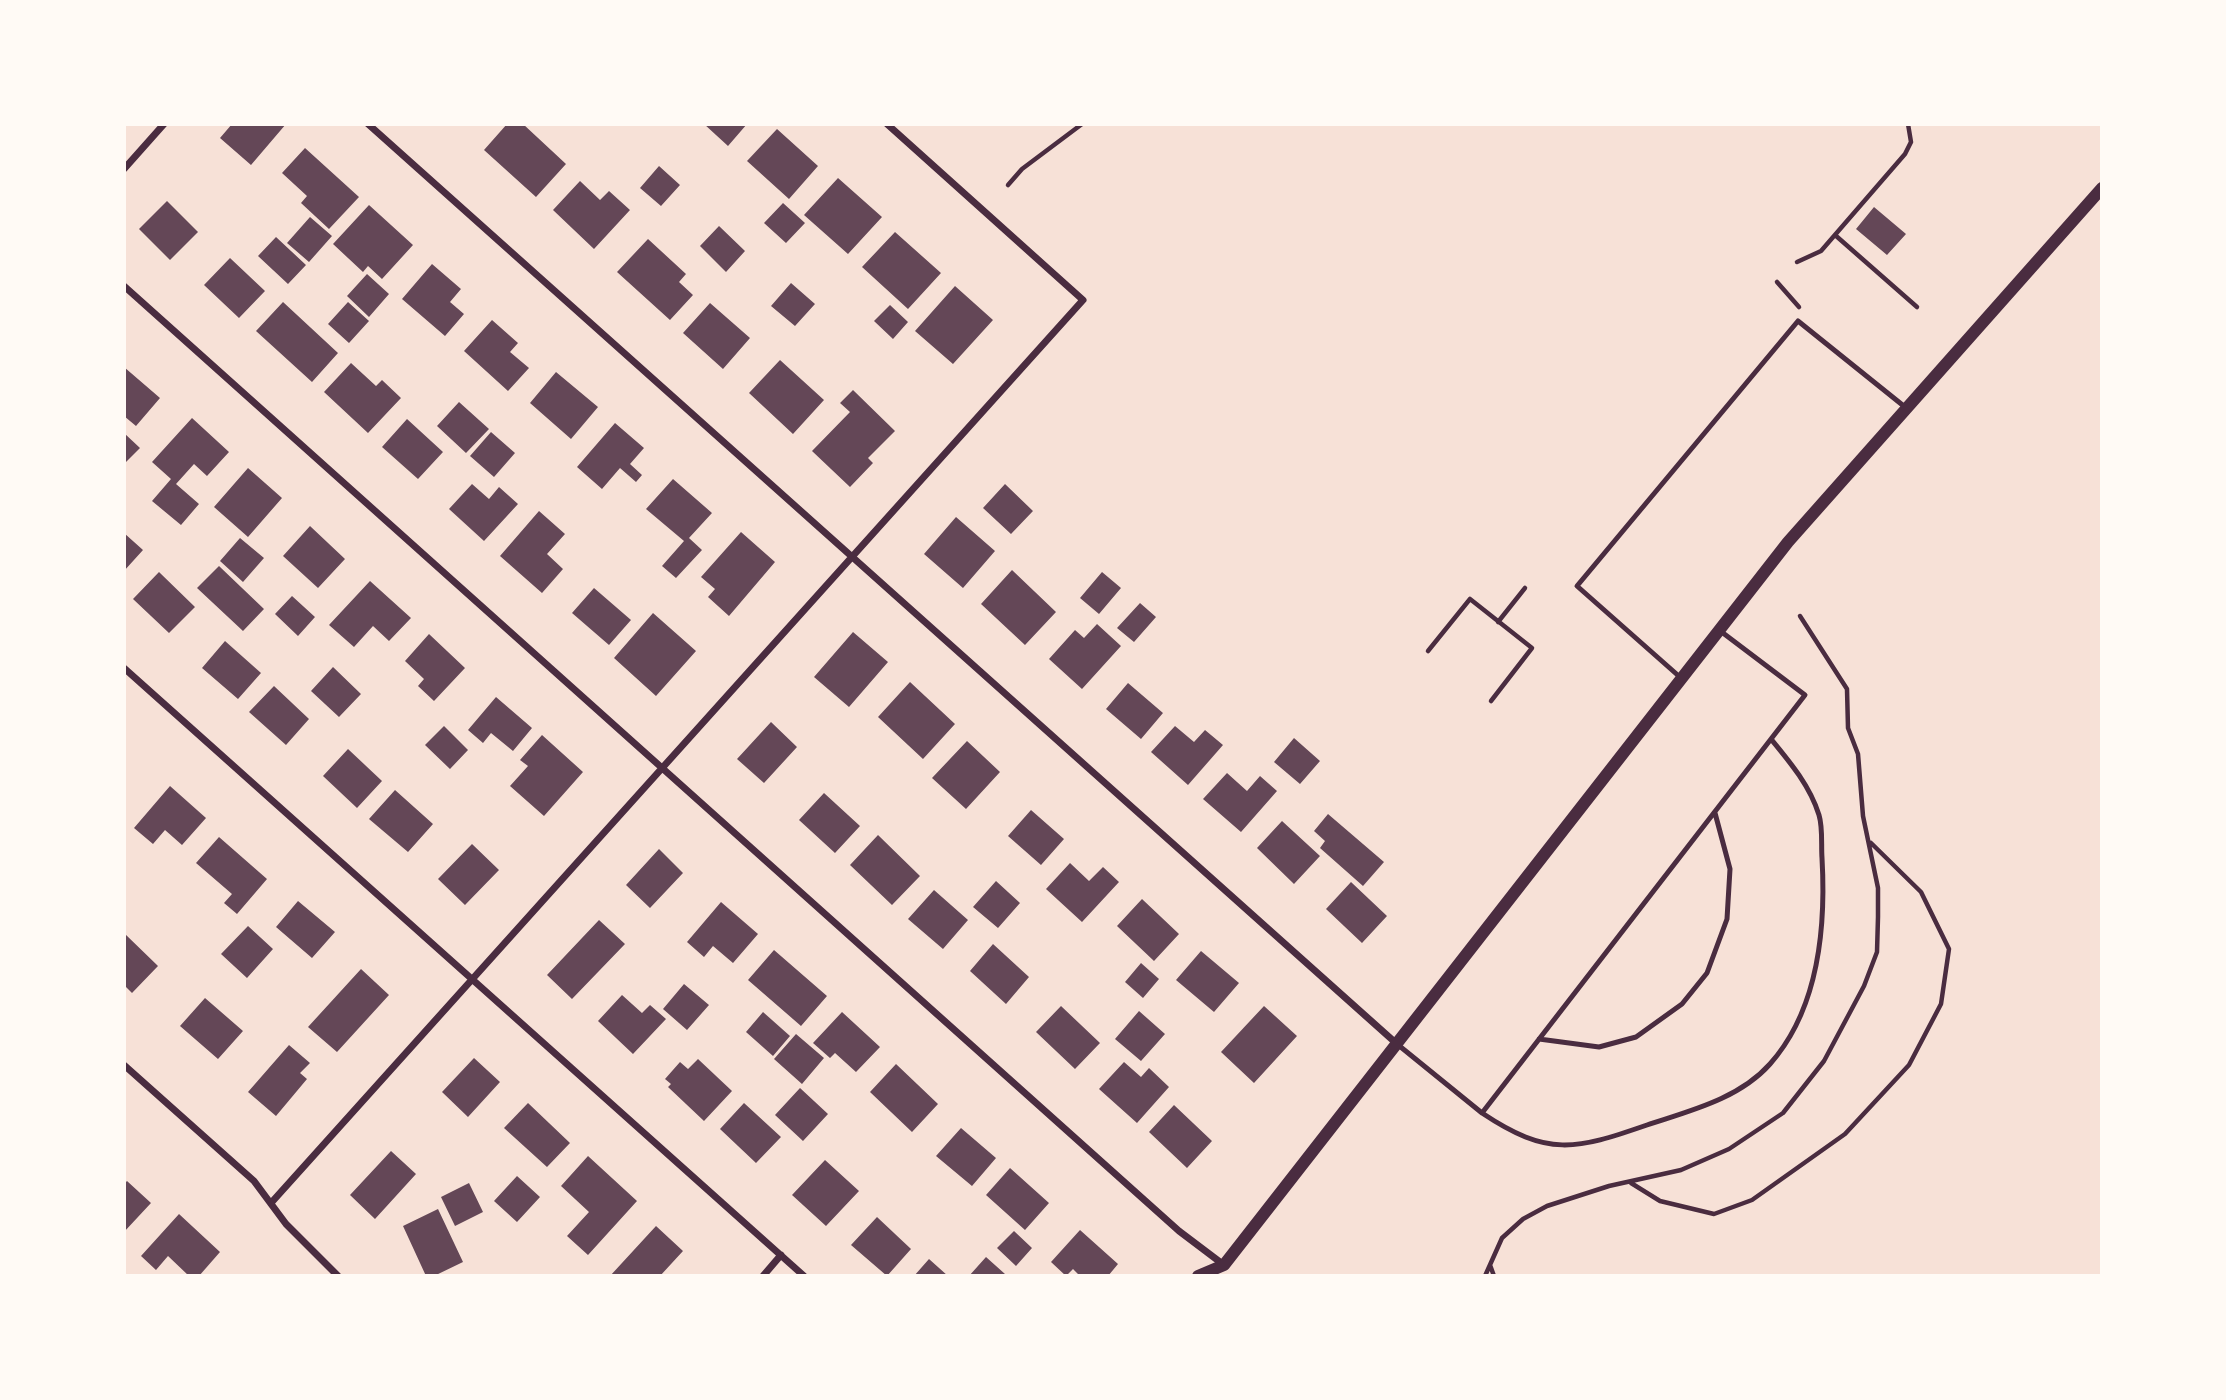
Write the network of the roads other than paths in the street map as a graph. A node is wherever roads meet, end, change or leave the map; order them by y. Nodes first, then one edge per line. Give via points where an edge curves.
1 (164, 124) edge
2 (368, 124) edge
3 (887, 124) edge
4 (124, 169) edge
5 (2102, 188) edge
6 (124, 286) edge
7 (1906, 407) junction
8 (852, 557) junction
9 (1718, 630) junction
10 (124, 668) edge
11 (1681, 678) junction
12 (1772, 739) junction
13 (662, 768) junction
14 (1715, 813) junction
15 (472, 979) junction
16 (1539, 1039) junction
17 (1397, 1044) junction
18 (124, 1065) edge
19 (1482, 1113) junction
20 (271, 1203) junction
21 (781, 1255) junction
22 (1223, 1270) edge
23 (338, 1276) edge
24 (763, 1276) edge
25 (804, 1276) edge
26 (1198, 1276) edge

1 - 4 street
2 - 8 street
3 - 8 street via 1083,300
5 - 7 street
6 - 13 street
7 - 9 street
7 - 11 lane via 1798,320 1577,586
8 - 13 street
8 - 17 street
9 - 11 street
9 - 12 lane via 1805,695
10 - 15 street
11 - 17 street
12 - 14 lane
12 - 19 lane via 1799,774 1820,817 1819,948 1808,997 1791,1037 1768,1066 1740,1089 1616,1136 1561,1147 1515,1135
13 - 15 street
13 - 22 street
14 - 16 lane
14 - 16 lane via 1730,869 1727,919 1707,973 1682,1004 1636,1037 1599,1047
15 - 20 street
15 - 21 street
16 - 19 lane
17 - 19 lane
17 - 22 street
18 - 20 street via 254,1181
20 - 23 street
21 - 24 street
21 - 25 street
22 - 26 street

